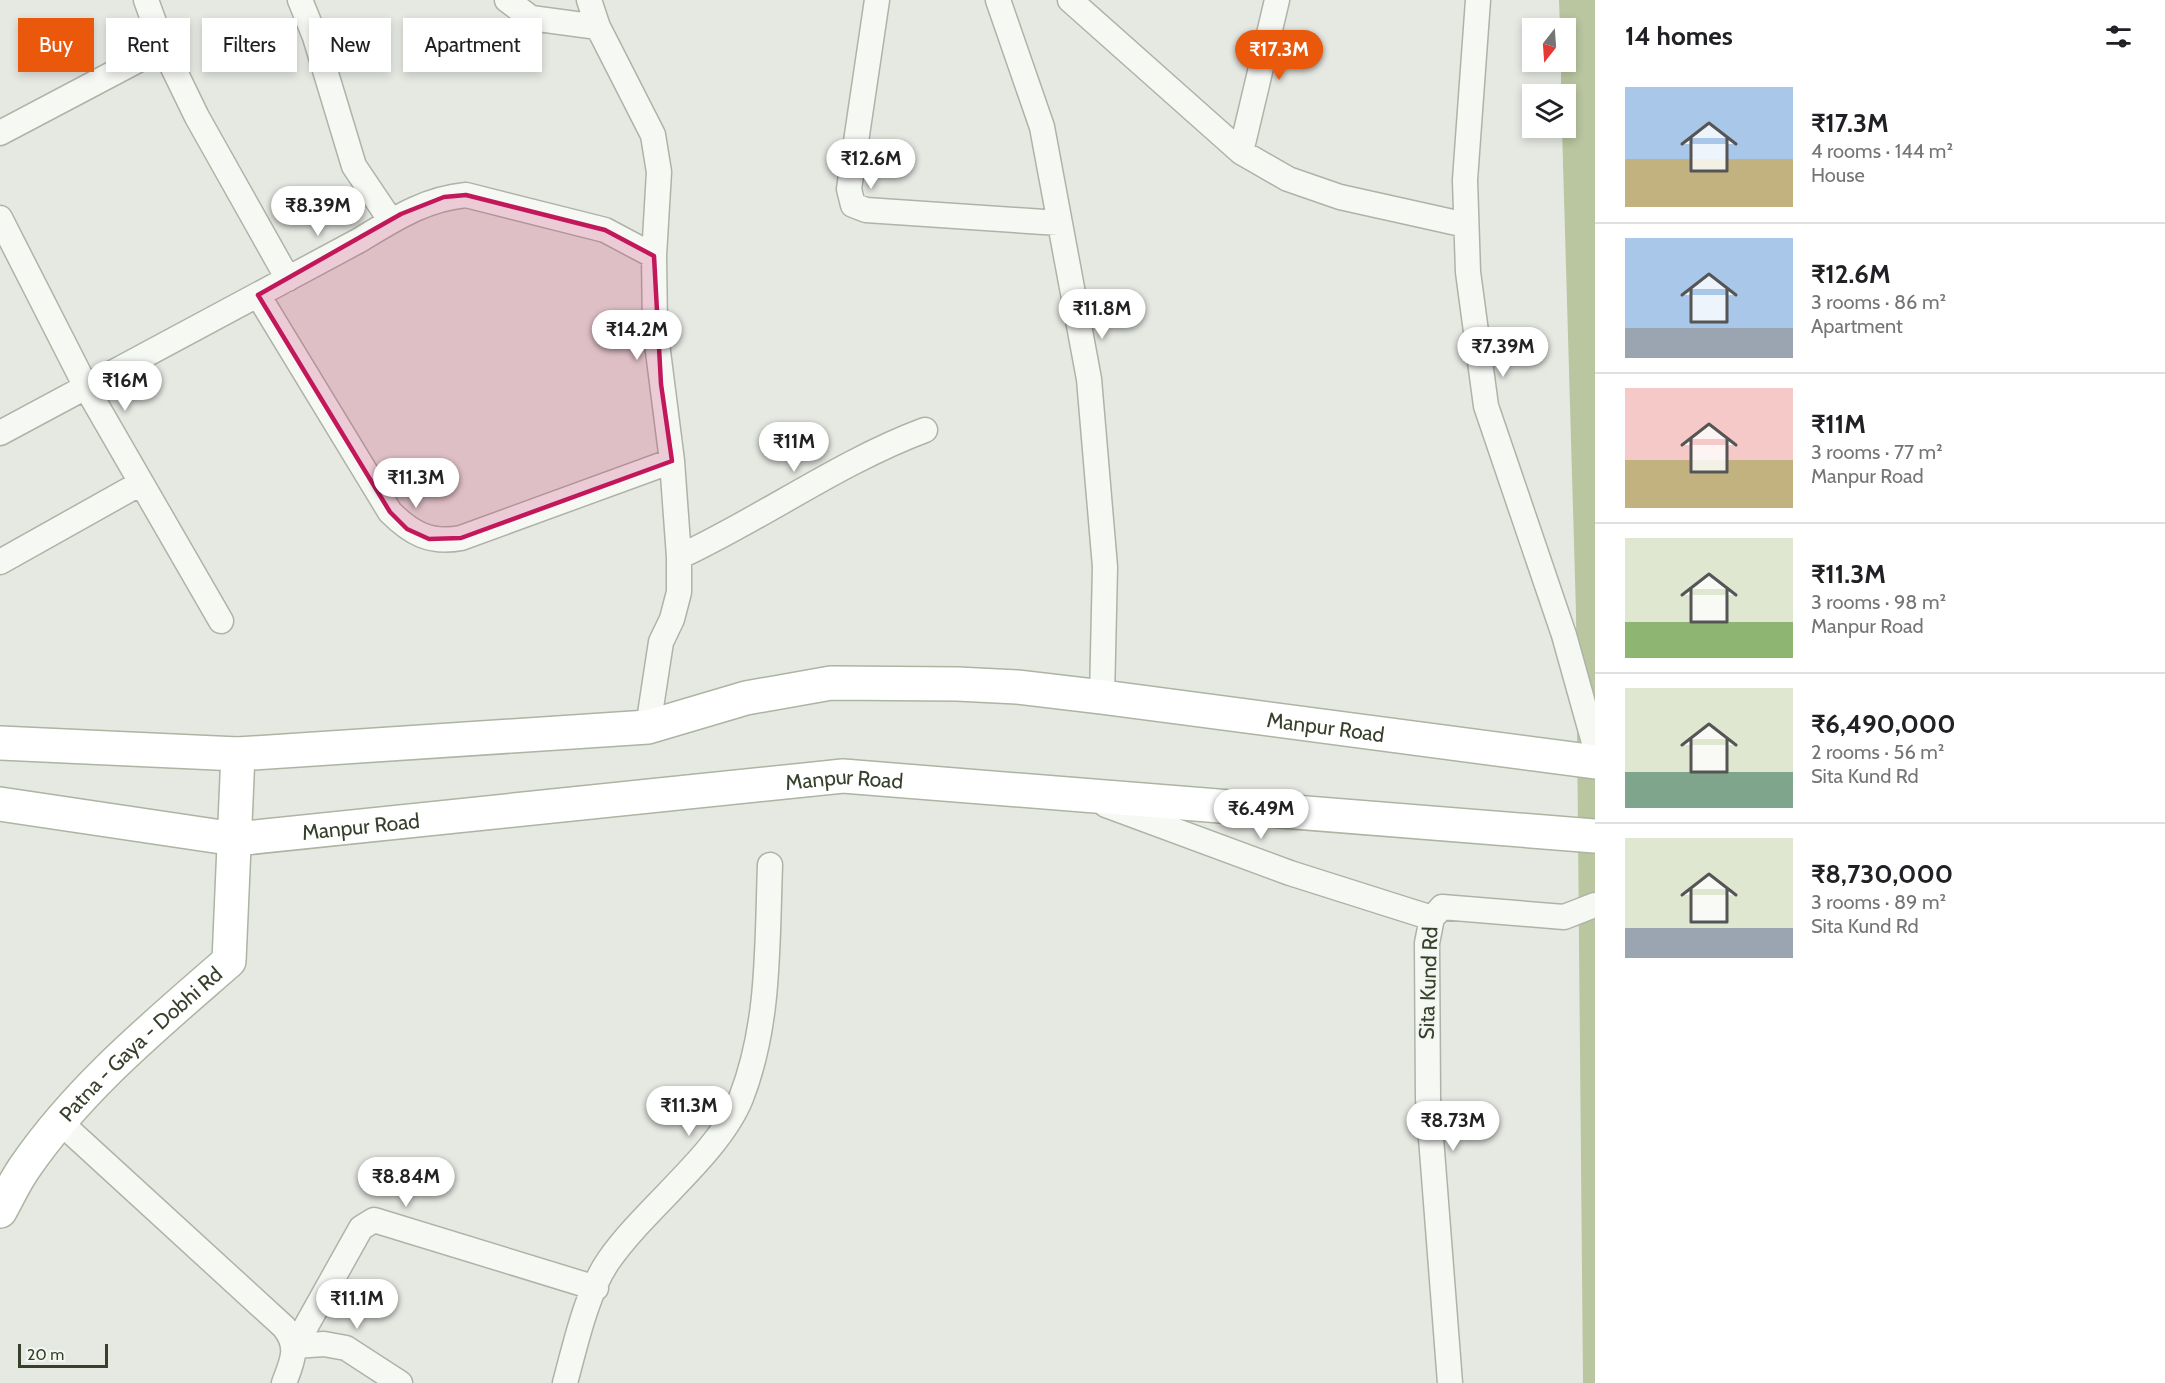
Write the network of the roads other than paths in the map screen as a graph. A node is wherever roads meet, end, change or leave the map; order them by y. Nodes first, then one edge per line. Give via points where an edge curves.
1 (146, 0) edge
2 (300, 0) edge
3 (507, 0) edge
4 (589, 0) edge
5 (877, 0) edge
6 (998, 0) edge
7 (1070, 0) edge
8 (1276, 0) edge
9 (1478, 0) edge
10 (152, 18) edge
11 (598, 27) junction
12 (117, 72) edge
13 (175, 72) edge
14 (0, 133) edge
15 (1241, 152) junction
16 (0, 218) edge
17 (391, 221) junction
18 (1059, 223) junction
19 (1466, 225) junction
20 (654, 256) junction
21 (288, 279) junction
22 (258, 295) junction
23 (86, 387) junction
24 (925, 430) dead end
25 (0, 433) edge
26 (672, 460) junction
27 (141, 483) junction
28 (680, 557) junction
29 (0, 562) edge
30 (221, 621) dead end
31 (1102, 697) junction
32 (648, 728) junction
33 (0, 743) edge
34 (1595, 746) edge
35 (238, 754) junction
36 (1595, 762) edge
37 (1079, 795) junction
38 (0, 804) edge
39 (1595, 836) edge
40 (235, 839) junction
41 (770, 866) dead end
42 (1595, 905) edge
43 (1432, 918) junction
44 (59, 1121) junction
45 (0, 1211) edge
46 (596, 1288) junction
47 (295, 1346) junction
48 (284, 1383) edge
49 (400, 1383) edge
50 (565, 1383) edge
51 (1450, 1383) edge

1 - 10 street
2 - 17 street via 354,165
3 - 11 street via 531,18
4 - 11 street
5 - 18 street via 849,189 853,205 866,210
6 - 18 street via 1042,127
7 - 15 street
8 - 15 street
9 - 19 street via 1465,180
11 - 20 street via 653,135 659,172
12 - 14 street
13 - 21 street
15 - 19 street via 1288,179 1340,197
16 - 23 street
17 - 20 street via 444,197 466,195 605,230
17 - 21 street
18 - 31 street via 1089,379 1097,453 1105,567
19 - 34 street via 1468,272 1486,406 1564,635
20 - 26 street via 655,328
21 - 22 street
22 - 23 street
22 - 26 street via 390,512 407,529 429,539 461,538
23 - 25 street
23 - 27 street
24 - 28 street via 881,446 728,535
26 - 28 street
27 - 29 street
27 - 30 street
28 - 32 street via 679,592 661,642
31 - 32 main road, Manpur Road via 1017,687 831,683 746,698
31 - 36 main road, Manpur Road
32 - 35 main road, Manpur Road
33 - 35 main road, Manpur Road
35 - 40 main road, Patna - Gaya - Dobhi Rd
37 - 39 main road, Manpur Road
37 - 40 main road, Manpur Road via 843,776
37 - 43 street, Sita Kund Rd via 1290,873
38 - 40 main road, Manpur Road
40 - 44 main road, Patna - Gaya - Dobhi Rd via 229,961 123,1056
41 - 46 street via 765,1000 759,1038 740,1099 724,1128 608,1261
42 - 43 street via 1564,917 1442,907
43 - 51 street, Sita Kund Rd via 1427,943 1428,1089
44 - 45 main road, Patna - Gaya - Dobhi Rd via 24,1168
44 - 47 street via 284,1327
46 - 47 street via 374,1220 361,1228
46 - 50 street via 581,1324
47 - 48 street
47 - 49 street via 324,1344 346,1348

